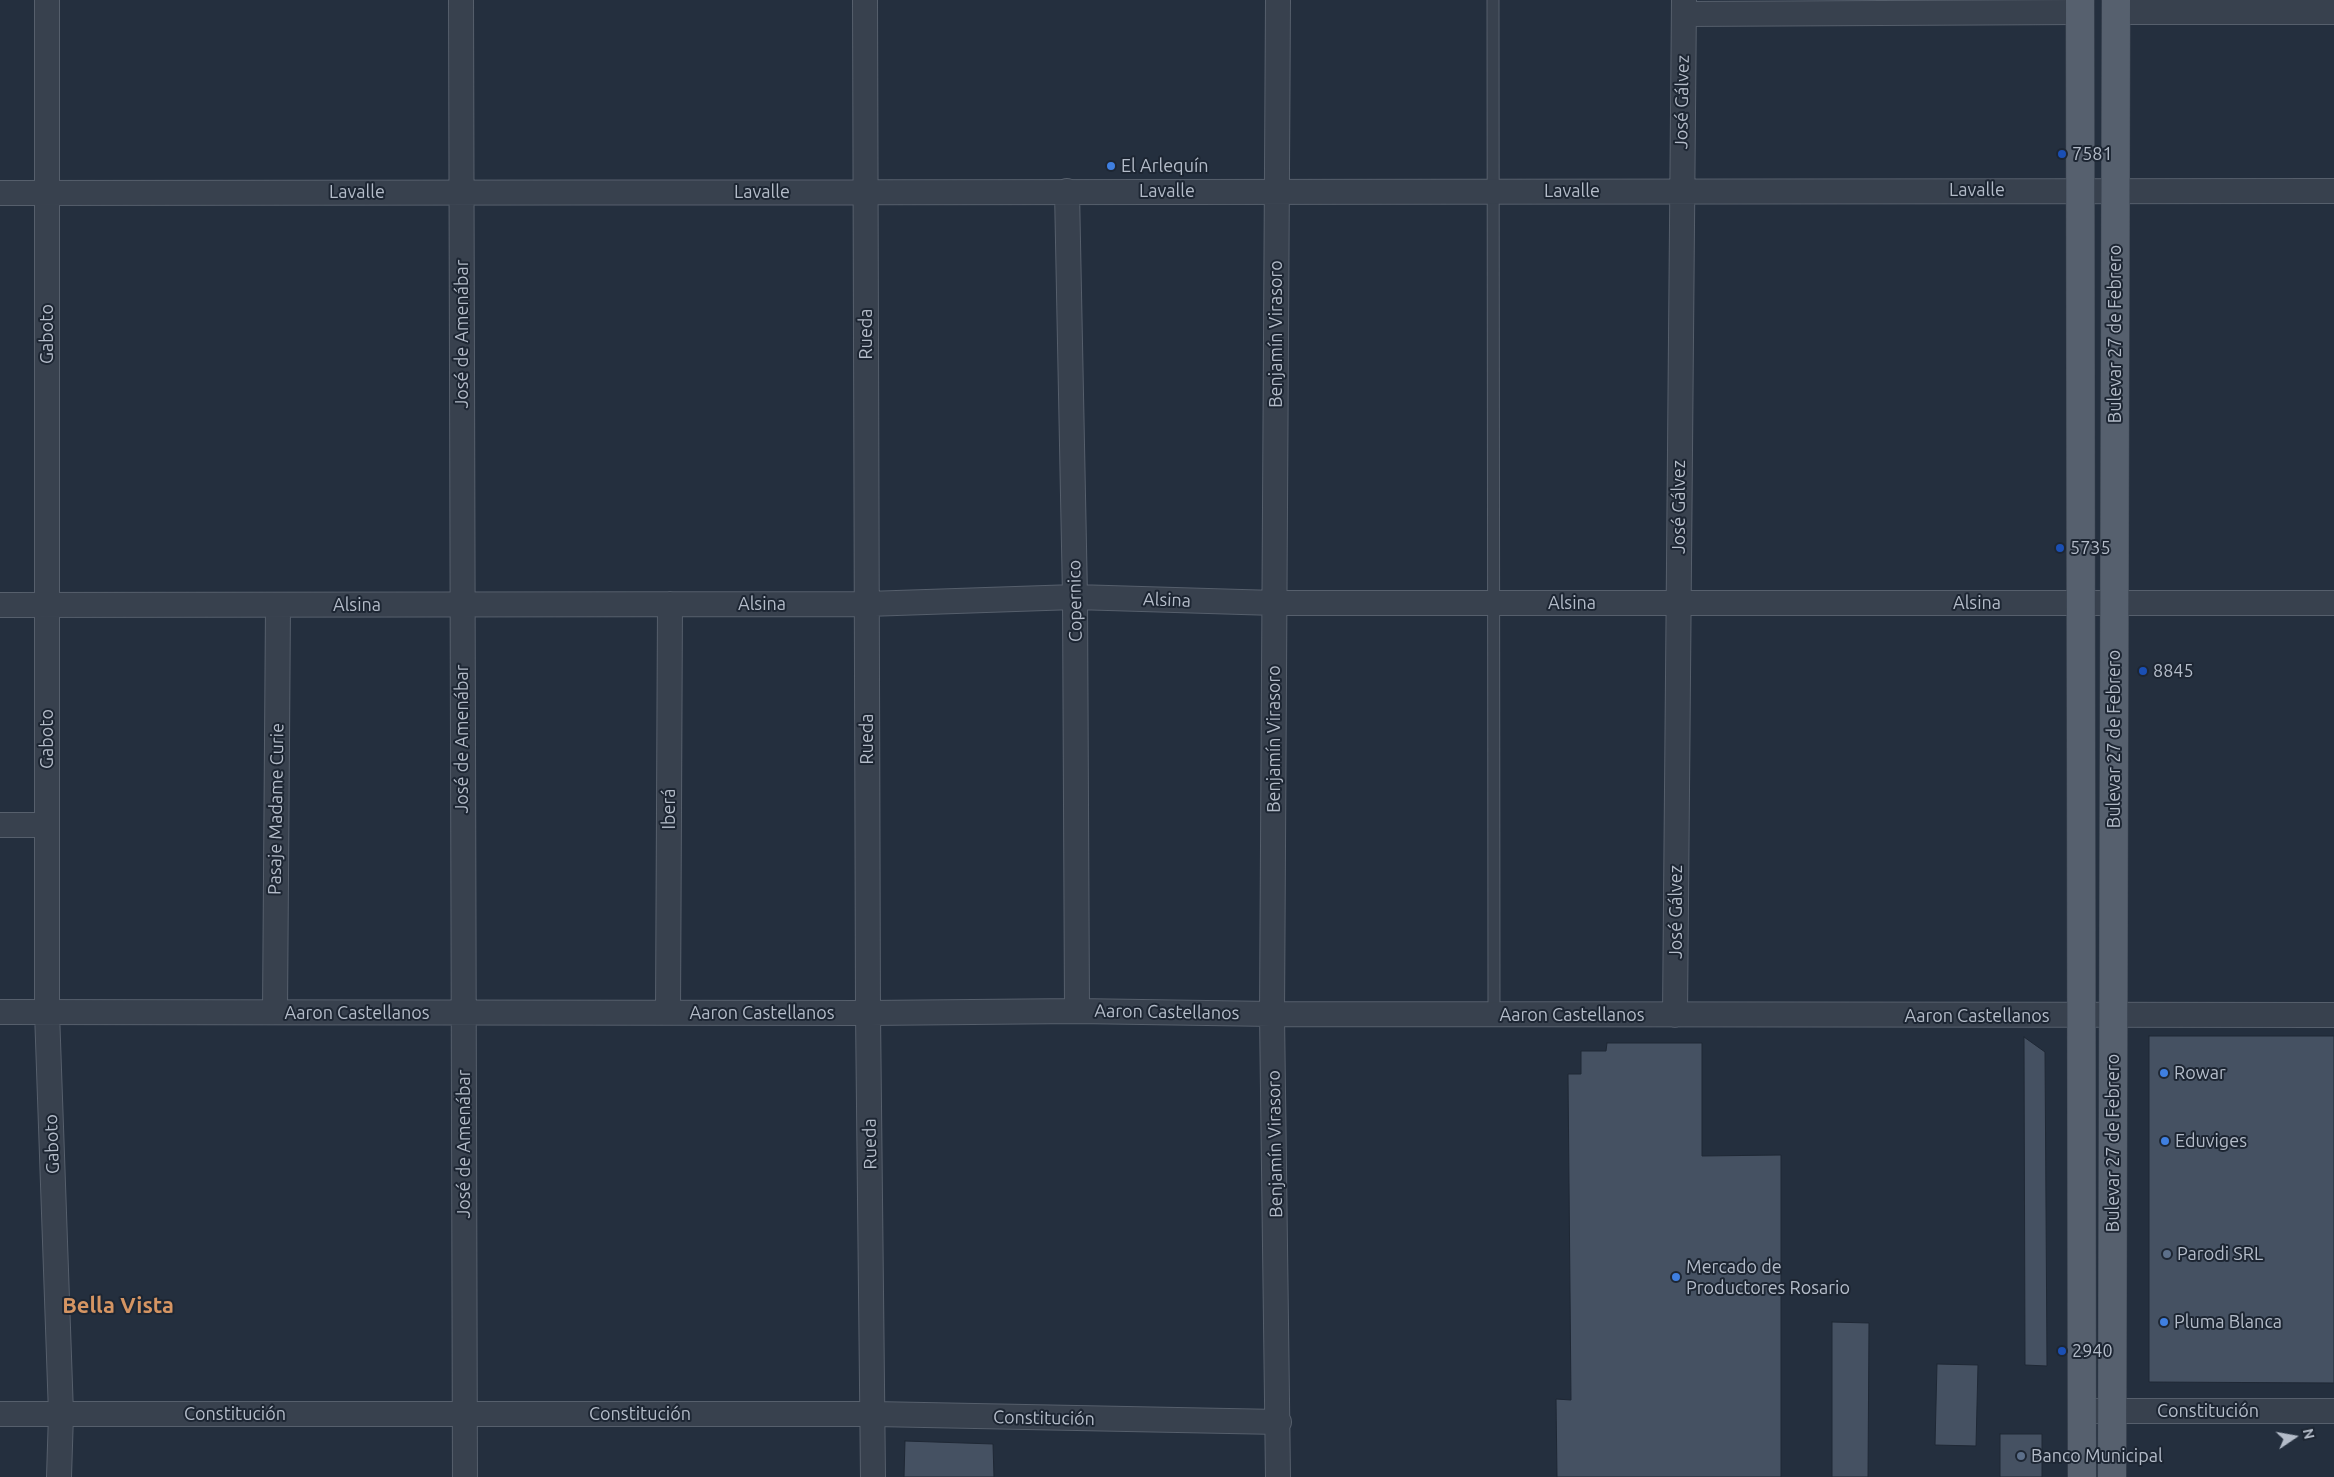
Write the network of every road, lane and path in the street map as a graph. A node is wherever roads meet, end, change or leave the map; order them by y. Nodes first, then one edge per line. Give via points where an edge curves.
1 (46, 0) edge
2 (462, 0) edge
3 (865, 0) edge
4 (1278, 0) edge
5 (1493, 0) edge
6 (2080, 6) edge
7 (2116, 6) edge
8 (1684, 7) edge
9 (2334, 12) edge
10 (2080, 190) junction
11 (2116, 190) junction
12 (2334, 190) edge
13 (1067, 191) junction
14 (1276, 191) junction
15 (1494, 191) junction
16 (1681, 191) junction
17 (462, 192) junction
18 (865, 192) junction
19 (0, 193) edge
20 (47, 193) junction
21 (1075, 597) junction
22 (2080, 602) junction
23 (2115, 602) junction
24 (2334, 602) edge
25 (1275, 603) junction
26 (1494, 603) junction
27 (1678, 603) junction
28 (462, 604) junction
29 (670, 604) junction
30 (867, 604) junction
31 (0, 605) edge
32 (47, 605) junction
33 (278, 605) junction
34 (0, 825) edge
35 (47, 825) junction
36 (1077, 1010) junction
37 (0, 1012) edge
38 (48, 1012) junction
39 (274, 1012) junction
40 (463, 1013) junction
41 (668, 1013) junction
42 (868, 1014) junction
43 (1272, 1014) junction
44 (1494, 1015) junction
45 (1675, 1015) junction
46 (2334, 1015) edge
47 (2080, 1016) junction
48 (2113, 1016) junction
49 (2111, 1410) junction
50 (2083, 1411) junction
51 (2334, 1411) edge
52 (466, 1413) junction
53 (0, 1414) edge
54 (61, 1414) junction
55 (874, 1414) junction
56 (1279, 1422) junction
57 (59, 1477) edge
58 (465, 1477) edge
59 (873, 1477) edge
60 (1278, 1477) edge
61 (2082, 1477) edge
62 (2112, 1477) edge

1 - 20 street, Gaboto
2 - 17 street, José de Amenábar
3 - 18 street, Rueda
4 - 14 street, Benjamín Virasoro
5 - 15 lane
6 - 8 street
6 - 10 main road, Bulevar 27 de Febrero
7 - 9 street
7 - 11 main road, Bulevar 27 de Febrero
8 - 16 street, José Gálvez
10 - 11 street, Lavalle
10 - 16 street, Lavalle
10 - 22 main road, Bulevar 27 de Febrero
11 - 12 street, Lavalle
11 - 23 main road, Bulevar 27 de Febrero
13 - 14 street, Lavalle
13 - 18 street, Lavalle
13 - 21 street, Copernico
14 - 15 street, Lavalle
14 - 25 street, Benjamín Virasoro
15 - 16 street, Lavalle
15 - 26 lane
16 - 27 street, José Gálvez
17 - 18 street, Lavalle
17 - 20 street, Lavalle
17 - 28 street, José de Amenábar
18 - 30 street, Rueda
19 - 20 street, Lavalle
20 - 32 street, Gaboto
21 - 25 street, Alsina
21 - 30 street, Alsina
21 - 36 street, Copernico
22 - 23 street, Alsina
22 - 27 street, Alsina
22 - 47 main road, Bulevar 27 de Febrero
23 - 24 street, Alsina
23 - 48 main road, Bulevar 27 de Febrero
25 - 26 street, Alsina
25 - 43 street, Benjamín Virasoro
26 - 27 street, Alsina
26 - 44 lane
27 - 45 street, José Gálvez
28 - 29 street, Alsina
28 - 33 street, Alsina
28 - 40 street, José de Amenábar
29 - 30 street, Alsina
29 - 41 street, Iberá
30 - 42 street, Rueda
31 - 32 street, Alsina
32 - 33 street, Alsina
32 - 35 street, Gaboto
33 - 39 street, Pasaje Madame Curie
34 - 35 street
35 - 38 street, Gaboto
36 - 42 street, Aaron Castellanos
36 - 43 street, Aaron Castellanos
37 - 38 street, Aaron Castellanos
38 - 39 street, Aaron Castellanos
38 - 54 street, Gaboto
39 - 40 street, Aaron Castellanos
40 - 41 street, Aaron Castellanos
40 - 52 street, José de Amenábar
41 - 42 street, Aaron Castellanos
42 - 55 street, Rueda
43 - 44 street, Aaron Castellanos
43 - 56 street, Benjamín Virasoro
44 - 45 street, Aaron Castellanos
45 - 47 street, Aaron Castellanos
46 - 48 street, Aaron Castellanos
47 - 48 street, Aaron Castellanos
47 - 50 main road, Bulevar 27 de Febrero
48 - 49 main road, Bulevar 27 de Febrero
49 - 50 street, Constitución
49 - 51 street, Constitución
49 - 62 main road, Bulevar 27 de Febrero
50 - 61 main road, Bulevar 27 de Febrero
52 - 54 street, Constitución
52 - 55 street, Constitución
52 - 58 street, José de Amenábar
53 - 54 street, Constitución
54 - 57 street, Gaboto
55 - 56 street, Constitución
55 - 59 street, Rueda
56 - 60 street, Benjamín Virasoro

